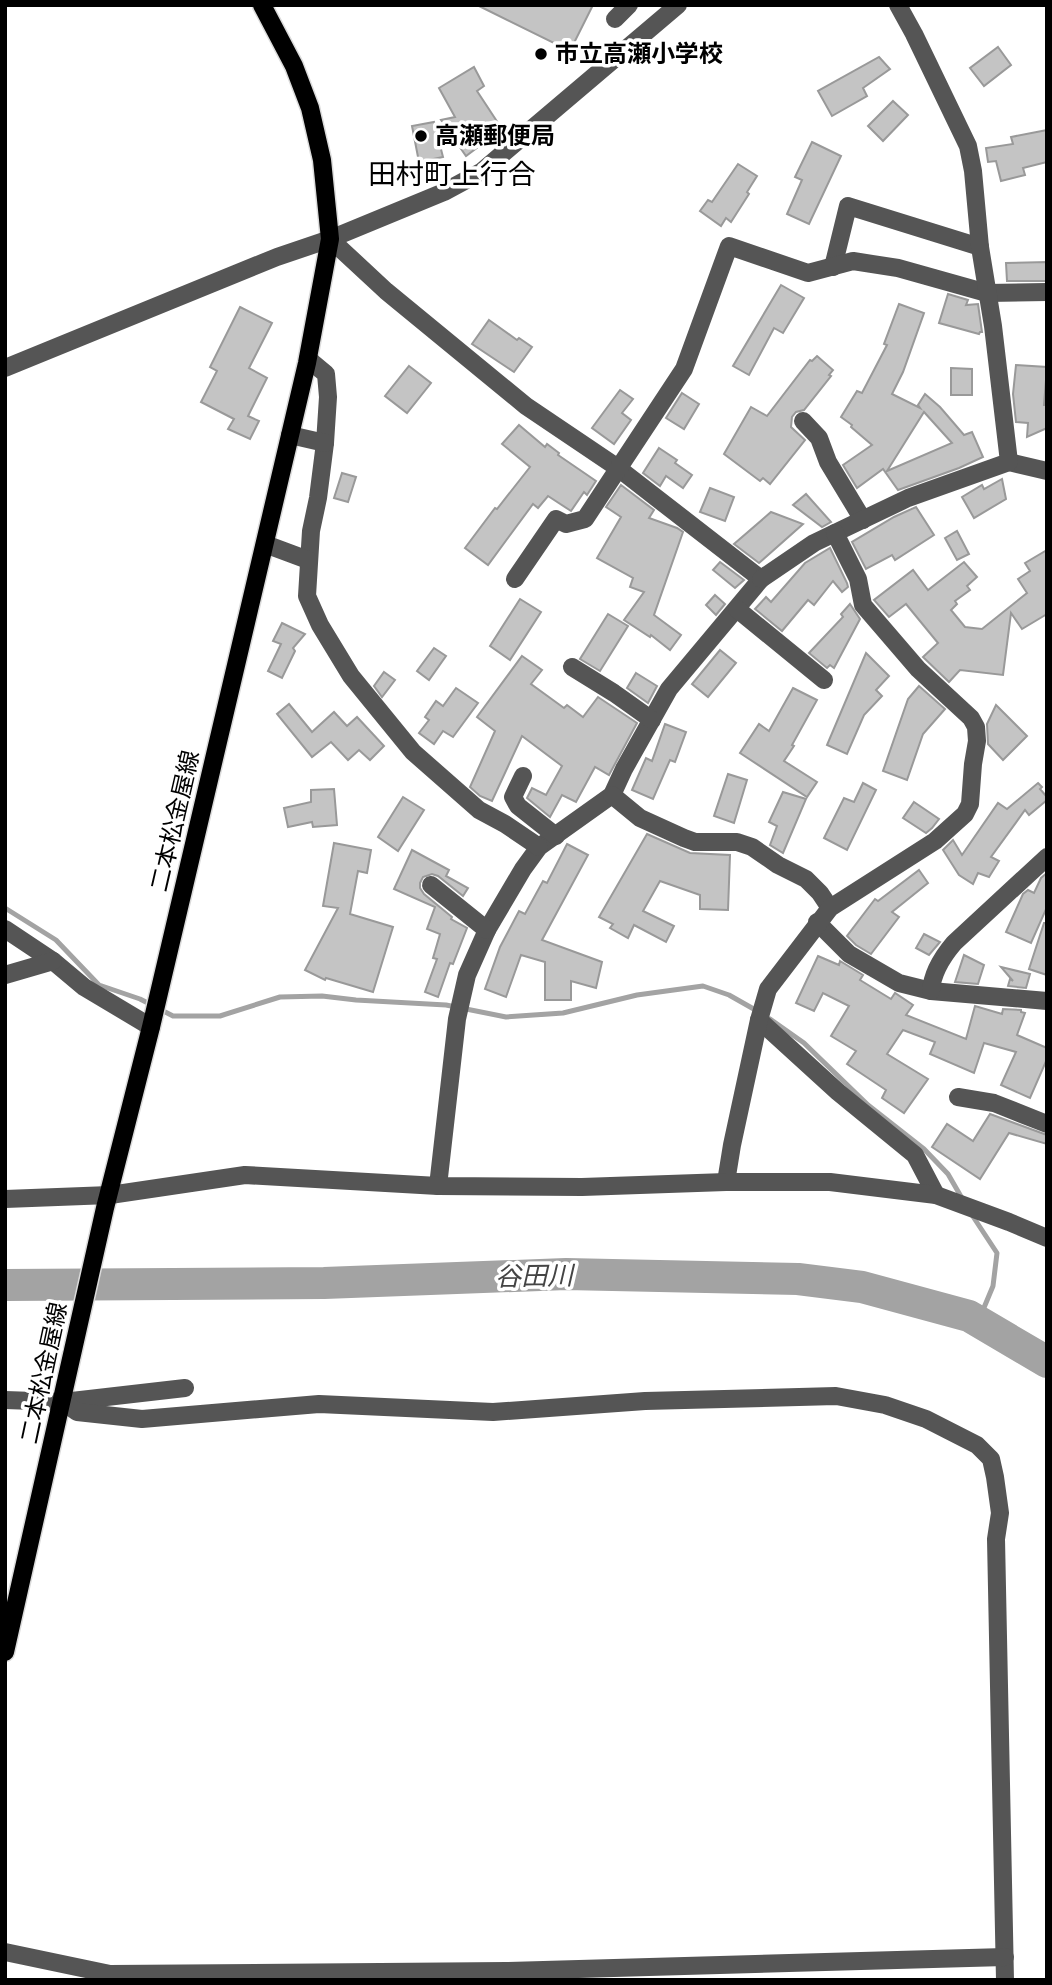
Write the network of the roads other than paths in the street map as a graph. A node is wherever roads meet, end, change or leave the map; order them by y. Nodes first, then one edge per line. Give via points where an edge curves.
1 (262, 5) edge
2 (629, 5) edge
3 (678, 5) edge
4 (898, 5) edge
5 (615, 19) dead end
6 (330, 239) junction
7 (980, 247) junction
8 (833, 267) junction
9 (1047, 292) edge
10 (987, 293) junction
11 (308, 359) junction
12 (5, 368) edge
13 (803, 421) dead end
14 (290, 435) junction
15 (325, 443) junction
16 (1009, 462) junction
17 (618, 468) junction
18 (1047, 471) edge
19 (863, 520) junction
20 (835, 533) junction
21 (265, 544) junction
22 (308, 560) junction
23 (514, 579) dead end
24 (761, 579) junction
25 (737, 609) junction
26 (572, 667) dead end
27 (824, 680) dead end
28 (652, 720) junction
29 (523, 776) dead end
30 (612, 795) junction
31 (556, 836) junction
32 (539, 848) junction
33 (1047, 857) edge
34 (431, 885) dead end
35 (830, 908) junction
36 (817, 922) junction
37 (5, 929) edge
38 (487, 930) junction
39 (52, 961) junction
40 (5, 975) edge
41 (930, 991) junction
42 (1047, 1001) edge
43 (759, 1020) junction
44 (151, 1027) junction
45 (958, 1097) dead end
46 (1047, 1124) edge
47 (726, 1182) junction
48 (438, 1186) junction
49 (936, 1195) junction
50 (5, 1199) edge
51 (108, 1201) junction
52 (1047, 1238) edge
53 (185, 1388) dead end
54 (5, 1400) edge
55 (63, 1402) junction
56 (5, 1652) edge
57 (5, 1952) edge
58 (1005, 1958) junction
59 (1005, 1980) edge

1 - 6 main road, 二本松金屋線 via 310,108 322,160
2 - 5 street
3 - 6 street via 481,172
4 - 7 street via 968,146
6 - 11 main road, 二本松金屋線
6 - 12 street
6 - 17 street via 526,406
7 - 8 street via 848,206
7 - 10 street
8 - 10 street via 853,261 875,264
8 - 17 street via 808,273 729,246 684,369
9 - 10 street
10 - 16 street
11 - 14 main road, 二本松金屋線
11 - 15 street via 326,374
13 - 19 street via 819,438
14 - 15 street
14 - 21 main road, 二本松金屋線
15 - 22 street
16 - 18 street
16 - 19 street via 908,498
17 - 23 street via 585,519 566,524 556,519
17 - 24 street
19 - 20 street
20 - 24 street
20 - 35 street via 858,579 863,605 918,669 971,718 977,741 965,814 935,841
21 - 22 street
21 - 44 main road, 二本松金屋線
22 - 32 street via 307,596 351,676 414,752 448,784 478,810
24 - 25 street
25 - 27 street
25 - 28 street via 668,689
26 - 28 street
28 - 30 street
29 - 31 street via 513,797
30 - 31 street
30 - 35 street via 640,818 684,838 752,847 806,879
31 - 32 street
32 - 38 street
33 - 41 street via 946,952
34 - 38 street
35 - 36 street
36 - 41 street via 849,954 899,983
36 - 43 street via 768,989
37 - 39 street
38 - 48 street via 467,975 457,1019
39 - 40 street
39 - 44 street via 84,987
41 - 42 street
43 - 47 street
43 - 49 street via 915,1154
44 - 51 main road, 二本松金屋線
45 - 46 street via 994,1103
47 - 48 street
47 - 49 street via 830,1182
48 - 51 street via 245,1175
49 - 52 street
50 - 51 street
51 - 55 main road, 二本松金屋線
53 - 55 street
54 - 55 street
55 - 56 main road, 二本松金屋線
55 - 58 street via 77,1412 142,1419 319,1404 493,1412 645,1401 836,1396 926,1419 977,1445 991,1460 1000,1513 996,1539
57 - 58 street via 110,1974 506,1972
58 - 59 street

